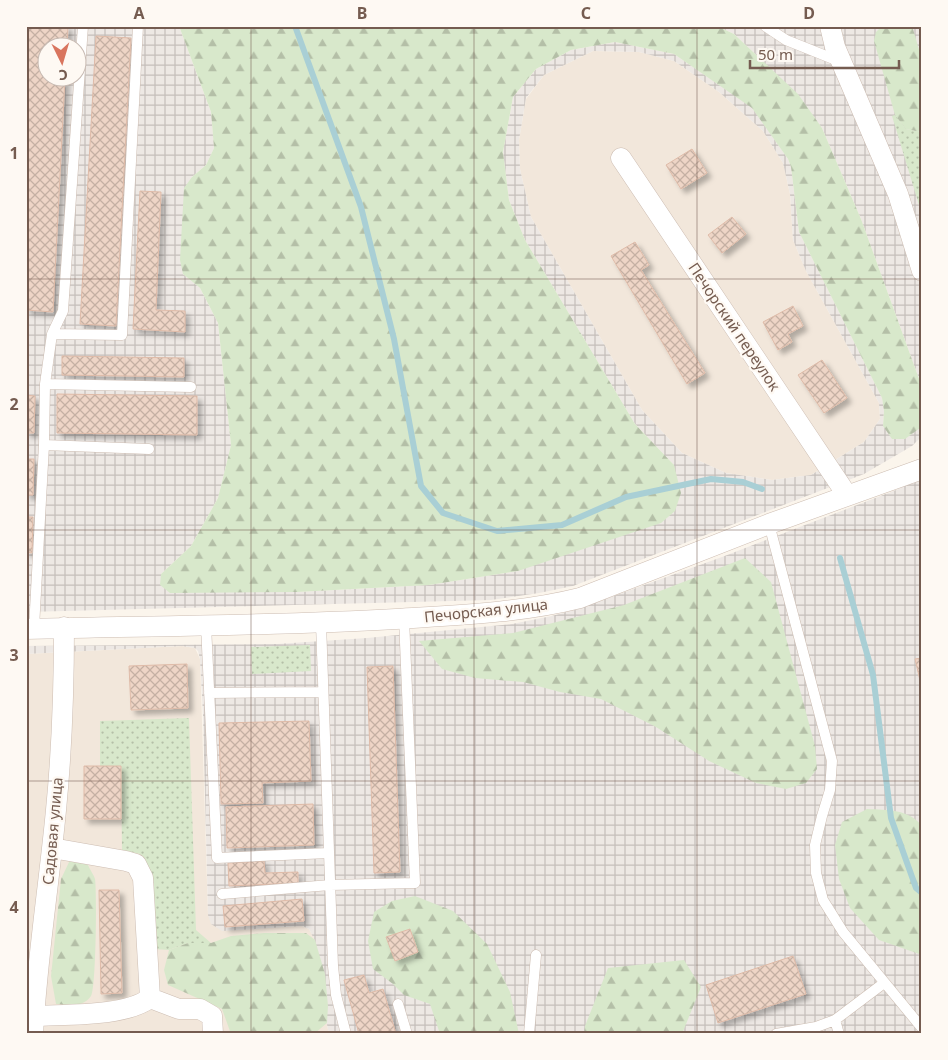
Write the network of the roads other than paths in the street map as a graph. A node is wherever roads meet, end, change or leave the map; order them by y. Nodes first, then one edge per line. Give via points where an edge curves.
1 (83, 26) edge
2 (138, 26) edge
3 (765, 26) edge
4 (830, 26) edge
5 (841, 62) junction
6 (621, 158) dead end
7 (922, 271) edge
8 (52, 334) junction
9 (45, 384) junction
10 (191, 387) dead end
11 (44, 445) junction
12 (149, 449) dead end
13 (922, 469) edge
14 (847, 495) junction
15 (769, 524) junction
16 (404, 618) junction
17 (321, 623) junction
18 (206, 625) junction
19 (64, 628) junction
20 (30, 629) edge
21 (324, 692) junction
22 (209, 693) junction
23 (52, 848) junction
24 (329, 853) junction
25 (330, 885) junction
26 (222, 894) dead end
27 (536, 954) dead end
28 (884, 983) junction
29 (150, 998) junction
30 (398, 1004) dead end
31 (834, 1020) junction
32 (34, 1025) edge
33 (922, 1028) edge
34 (213, 1034) edge
35 (346, 1034) edge
36 (407, 1034) edge
37 (529, 1034) edge
38 (776, 1034) edge
39 (839, 1034) edge

1 - 8 lane via 63,311
2 - 8 lane via 122,335
3 - 5 lane via 786,40
4 - 5 street
5 - 7 street via 898,194
6 - 14 street, Печорский переулок
8 - 9 lane
9 - 10 lane
9 - 11 lane
11 - 12 lane
11 - 20 lane
13 - 14 street, Печорская улица
14 - 15 street, Печорская улица
15 - 16 street, Печорская улица via 580,598 512,611
15 - 28 lane via 832,761 830,790 816,845 816,873 823,900 843,932
16 - 17 street, Печорская улица
16 - 25 lane via 415,883
17 - 18 street, Печорская улица
17 - 21 lane
18 - 19 street, Печорская улица
18 - 22 lane
19 - 20 street, Печорская улица
19 - 23 street, Садовая улица via 64,700
21 - 22 lane
21 - 24 lane
22 - 24 lane via 217,858
23 - 29 street via 136,864 143,878
23 - 32 street, Садовая улица
24 - 25 lane
25 - 26 lane
25 - 35 lane via 336,995
27 - 37 lane
28 - 31 lane
28 - 33 lane
29 - 32 street via 141,1005
29 - 34 street via 179,1009 200,1009 212,1016
30 - 36 lane
31 - 38 lane via 816,1027
31 - 39 lane

